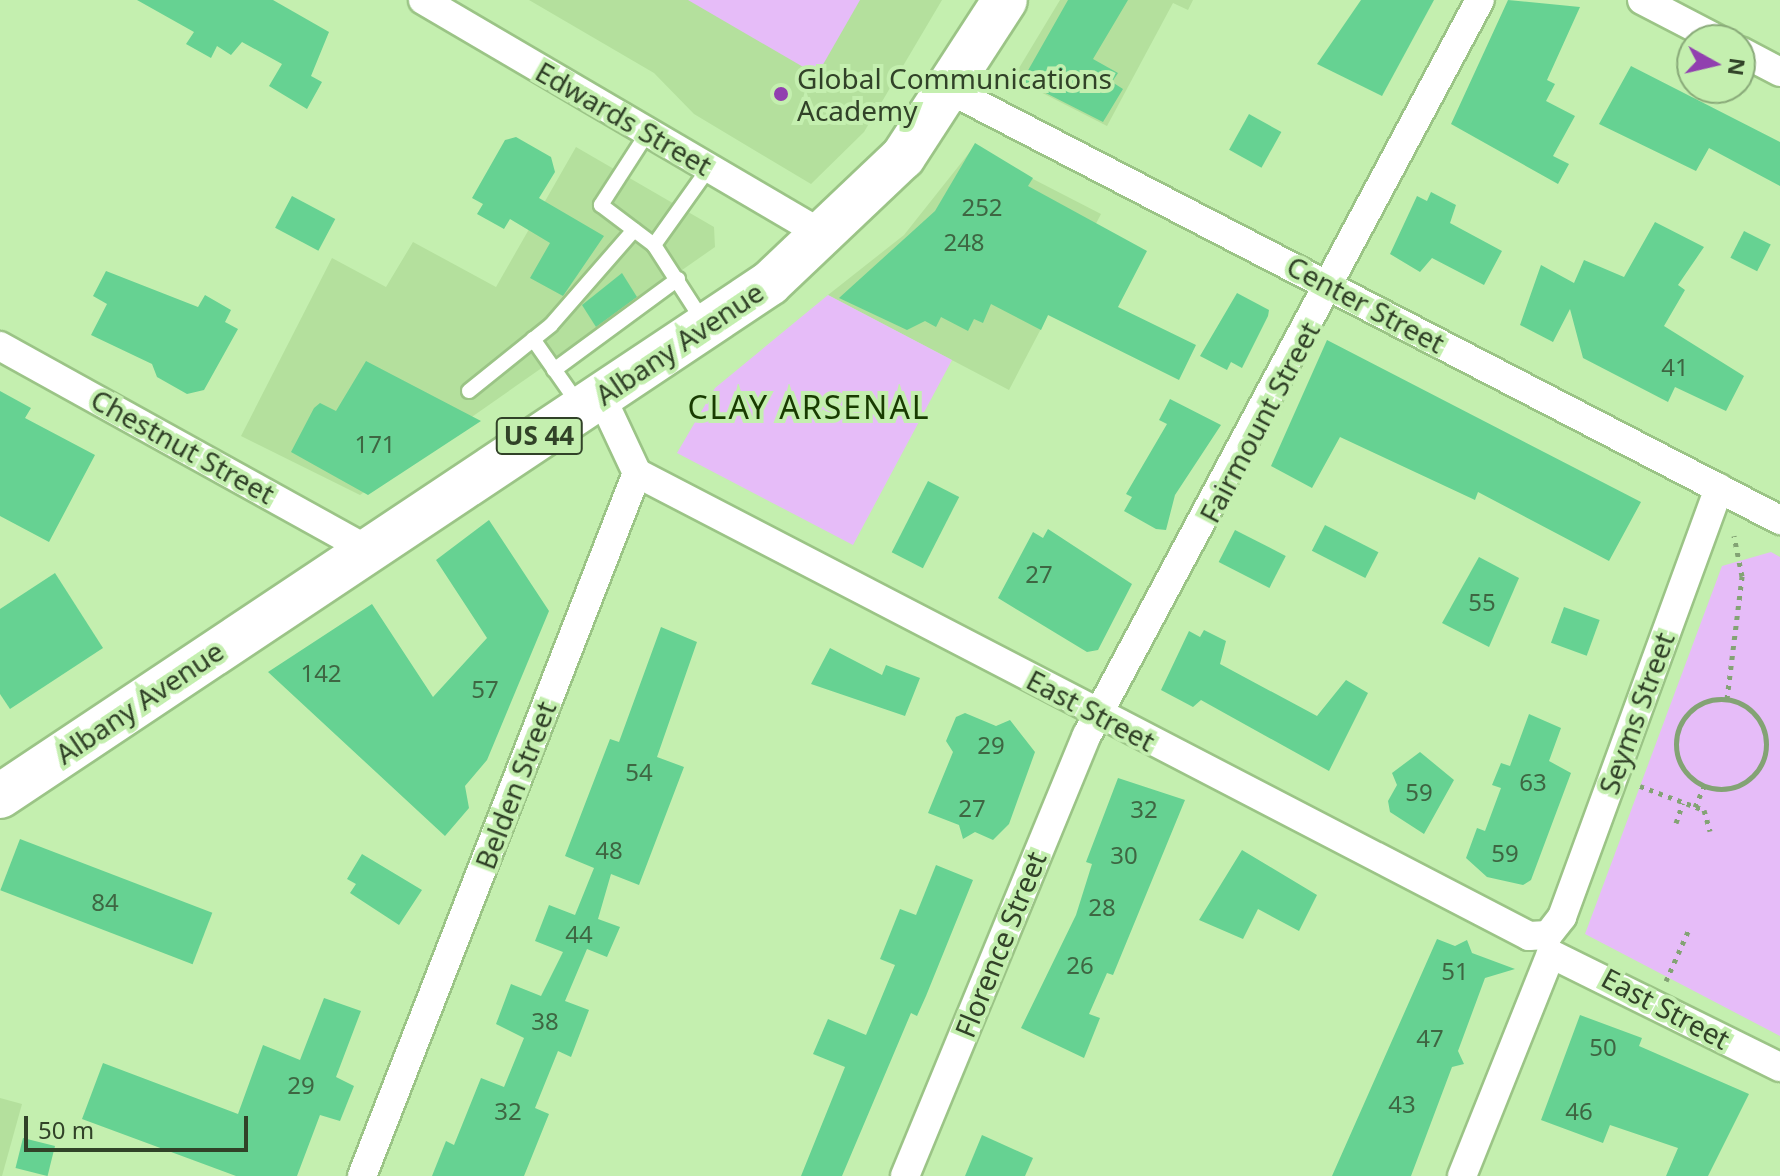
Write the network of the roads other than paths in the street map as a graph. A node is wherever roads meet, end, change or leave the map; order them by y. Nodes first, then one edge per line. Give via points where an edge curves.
1 (423, 0) edge
2 (1005, 0) edge
3 (1480, 0) edge
4 (1642, 0) edge
5 (1688, 24) edge
6 (1756, 59) edge
7 (1780, 72) edge
8 (950, 90) junction
9 (648, 132) junction
10 (709, 168) junction
11 (634, 230) junction
12 (826, 236) junction
13 (654, 245) junction
14 (678, 279) junction
15 (1332, 286) junction
16 (706, 326) junction
17 (533, 339) junction
18 (0, 346) edge
19 (554, 370) junction
20 (469, 391) dead end
21 (591, 402) junction
22 (637, 473) junction
23 (1719, 488) junction
24 (1780, 520) edge
25 (365, 548) junction
26 (1100, 714) junction
27 (0, 796) edge
28 (1549, 944) junction
29 (1780, 1067) edge
30 (362, 1176) edge
31 (905, 1176) edge
32 (1462, 1176) edge

1 - 9 street, Edwards Street
2 - 8 highway, Albany Avenue / US 44
3 - 15 street, Fairmount Street
4 - 5 street
6 - 7 street
8 - 12 highway, Albany Avenue / US 44 via 903,157
8 - 15 street, Center Street
9 - 10 street, Edwards Street
9 - 11 lane via 601,205
10 - 12 street, Edwards Street
10 - 13 lane
11 - 13 lane
11 - 17 lane
12 - 16 highway, Albany Avenue / US 44
13 - 14 lane
14 - 16 lane
14 - 19 lane
15 - 23 street, Center Street
15 - 26 street, Fairmount Street
16 - 21 highway, Albany Avenue / US 44
17 - 19 lane
17 - 20 lane
18 - 25 street, Chestnut Street
19 - 21 lane
21 - 22 street
21 - 25 highway, Albany Avenue / US 44
22 - 26 street, East Street
22 - 30 street, Belden Street
23 - 24 street, Center Street
23 - 28 street, Seyms Street
25 - 27 highway, Albany Avenue / US 44
26 - 28 street, East Street
26 - 31 street, Florence Street
28 - 29 street, East Street
28 - 32 street, Seyms Street

